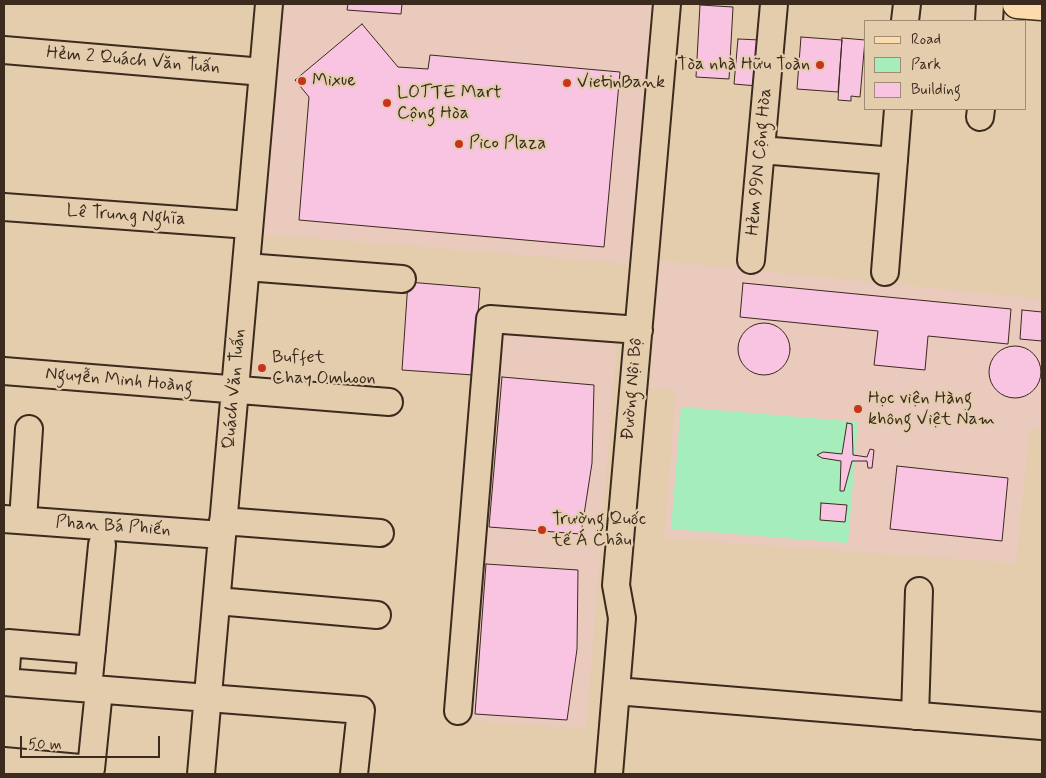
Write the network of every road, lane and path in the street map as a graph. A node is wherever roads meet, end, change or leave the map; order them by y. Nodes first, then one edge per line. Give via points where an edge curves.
1 (268, 4) edge
2 (667, 4) edge
3 (774, 4) edge
4 (906, 4) edge
5 (990, 4) edge
6 (1017, 4) edge
7 (1042, 6) edge
8 (905, 20) edge
9 (989, 20) edge
10 (4, 50) edge
11 (263, 72) junction
12 (898, 110) edge
13 (761, 150) junction
14 (894, 161) junction
15 (4, 207) edge
16 (249, 226) junction
17 (751, 260) dead end
18 (246, 267) junction
19 (885, 272) dead end
20 (402, 280) dead end
21 (638, 330) junction
22 (4, 371) edge
23 (235, 390) junction
24 (389, 402) dead end
25 (29, 429) dead end
26 (14, 520) edge
27 (223, 528) junction
28 (380, 533) dead end
29 (102, 545) dead end
30 (919, 591) dead end
31 (217, 601) junction
32 (377, 615) dead end
33 (92, 650) junction
34 (4, 682) edge
35 (93, 689) junction
36 (616, 692) junction
37 (208, 698) junction
38 (458, 711) dead end
39 (915, 716) junction
40 (1042, 726) edge
41 (4, 761) edge
42 (57, 770) edge
43 (201, 774) edge
44 (354, 774) edge
45 (609, 774) edge

1 - 11 street, Quách Văn Tuấn
2 - 21 street, Đường Nội Bộ
3 - 13 street, Hẻm 99N Cộng Hòa
4 - 8 street
5 - 9 street
6 - 7 main road
10 - 11 street, Hẻm 2 Quách Văn Tuấn
11 - 16 street, Quách Văn Tuấn
12 - 14 street
13 - 14 street
13 - 17 street, Hẻm 99N Cộng Hòa
14 - 19 street
15 - 16 street, Lê Trung Nghĩa
16 - 18 street, Quách Văn Tuấn
18 - 20 street
18 - 23 street, Quách Văn Tuấn
21 - 36 street, Đường Nội Bộ via 616,585 622,618
21 - 38 street via 490,319
22 - 23 street, Nguyễn Minh Hoàng
23 - 24 street, Nguyễn Minh Hoàng
23 - 27 street, Quách Văn Tuấn
25 - 26 street
26 - 27 street, Phan Bá Phiến
27 - 28 street, Phan Bá Phiến
27 - 31 street, Quách Văn Tuấn
29 - 33 street
30 - 39 street
31 - 32 street
31 - 37 street, Quách Văn Tuấn
33 - 34 street via 8,643
33 - 35 street
34 - 35 street
35 - 37 street
35 - 42 street via 91,769
36 - 39 street
36 - 45 street, Đường Nội Bộ
37 - 43 street, Quách Văn Tuấn
37 - 44 street via 361,710
39 - 40 street
41 - 42 street

